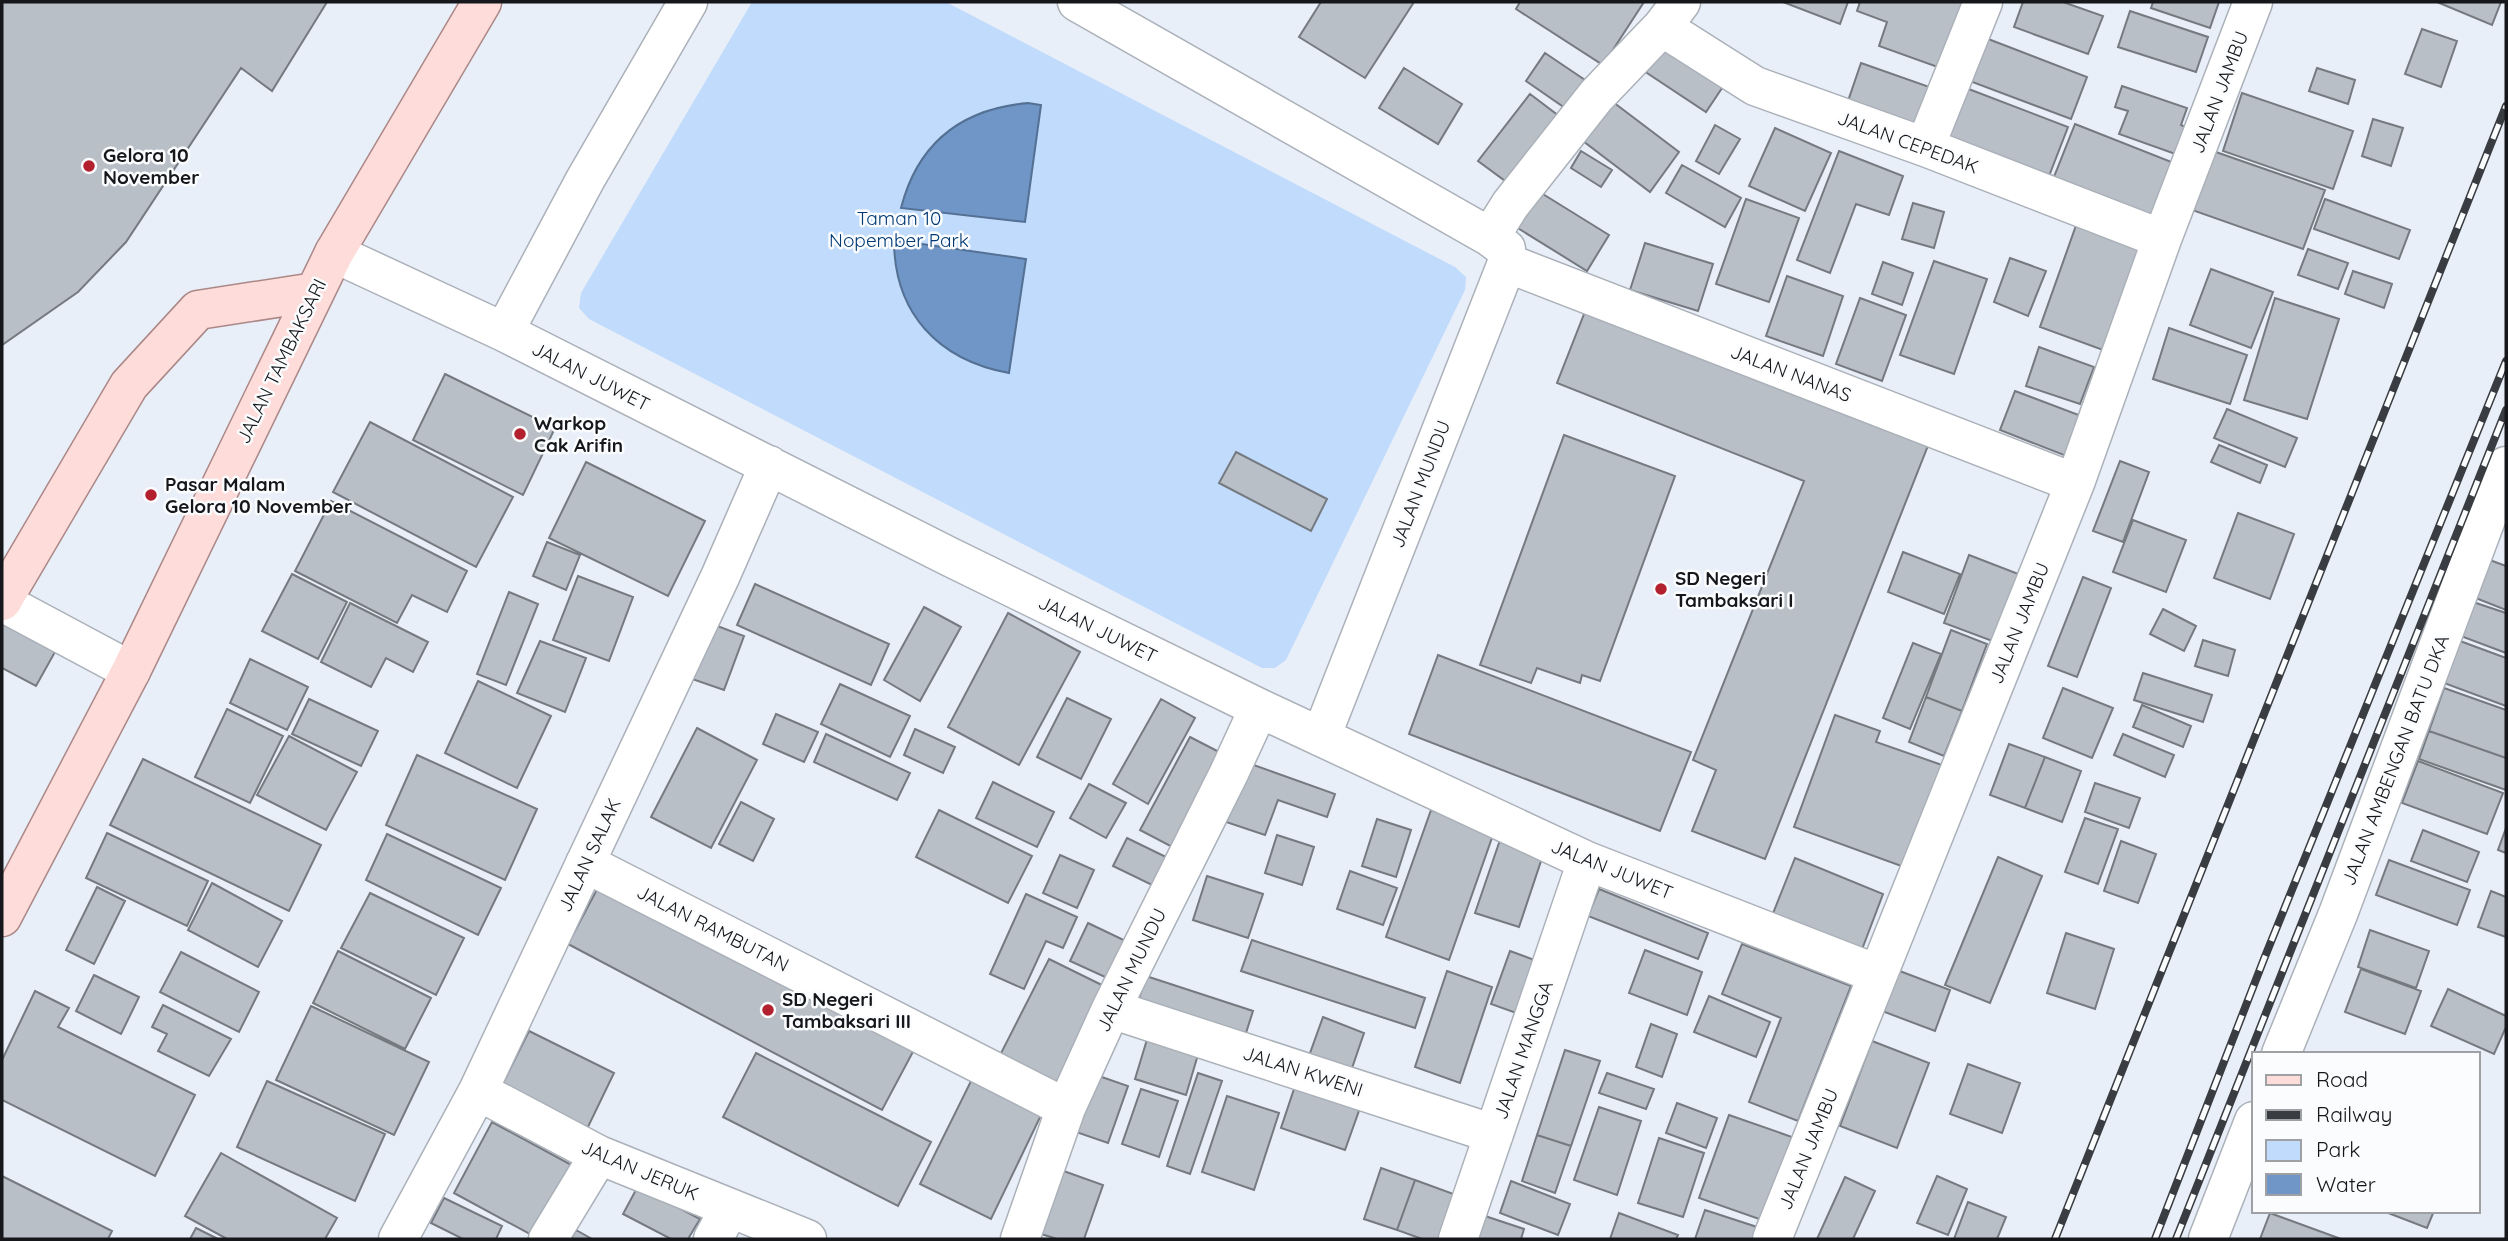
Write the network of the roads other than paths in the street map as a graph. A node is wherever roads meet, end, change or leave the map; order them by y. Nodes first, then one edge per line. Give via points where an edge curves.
1 (482, 2) edge
2 (688, 2) edge
3 (1077, 2) edge
4 (1983, 2) edge
5 (2253, 2) edge
6 (1672, 14) edge
7 (1925, 147) junction
8 (2162, 239) junction
9 (1499, 250) junction
10 (334, 253) junction
11 (315, 292) junction
12 (504, 332) junction
13 (769, 465) junction
14 (2506, 466) edge
15 (2075, 483) junction
16 (2, 602) edge
17 (131, 671) junction
18 (1259, 708) junction
19 (1321, 737) junction
20 (1587, 862) junction
21 (585, 863) junction
22 (2, 917) edge
23 (1877, 974) junction
24 (1111, 1009) junction
25 (2282, 1052) edge
26 (478, 1091) junction
27 (1066, 1108) junction
28 (2252, 1126) edge
29 (1494, 1134) junction
30 (599, 1155) junction
31 (722, 1223) edge
32 (398, 1239) edge
33 (548, 1239) edge
34 (807, 1239) edge
35 (1020, 1239) edge
36 (1458, 1239) edge
37 (1772, 1239) edge
38 (2208, 1239) edge

1 - 10 main road, JALAN TAMBAKSARI
2 - 12 street
3 - 9 street
4 - 7 street
5 - 8 street, JALAN JAMBU
6 - 7 street, JALAN CEPEDAK via 1755,86
6 - 9 street, JALAN MUNDU via 1596,96 1510,205
7 - 8 street, JALAN CEPEDAK
8 - 15 street, JALAN JAMBU
9 - 15 street, JALAN NANAS
9 - 19 street, JALAN MUNDU
10 - 11 main road, JALAN TAMBAKSARI
10 - 12 street, JALAN JUWET
11 - 16 main road via 198,310 129,385
11 - 17 main road, JALAN TAMBAKSARI
12 - 13 street, JALAN JUWET
13 - 18 street, JALAN JUWET
13 - 21 street, JALAN SALAK
14 - 25 street, JALAN AMBENGAN BATU DKA
15 - 23 street, JALAN JAMBU
16 - 17 street
17 - 22 main road, JALAN TAMBAKSARI
18 - 19 street, JALAN JUWET
18 - 24 street, JALAN MUNDU
19 - 20 street, JALAN JUWET
20 - 23 street, JALAN JUWET
20 - 29 street, JALAN MANGGA
21 - 26 street, JALAN SALAK
21 - 27 street, JALAN RAMBUTAN
23 - 37 street, JALAN JAMBU
24 - 27 street, JALAN MUNDU
24 - 29 street, JALAN KWENI
26 - 30 street, JALAN JERUK
26 - 32 street, JALAN SALAK
27 - 35 street, JALAN MUNDU
28 - 38 street
29 - 36 street, JALAN MANGGA
30 - 31 street, JALAN JERUK
30 - 33 street
31 - 34 street, JALAN JERUK

